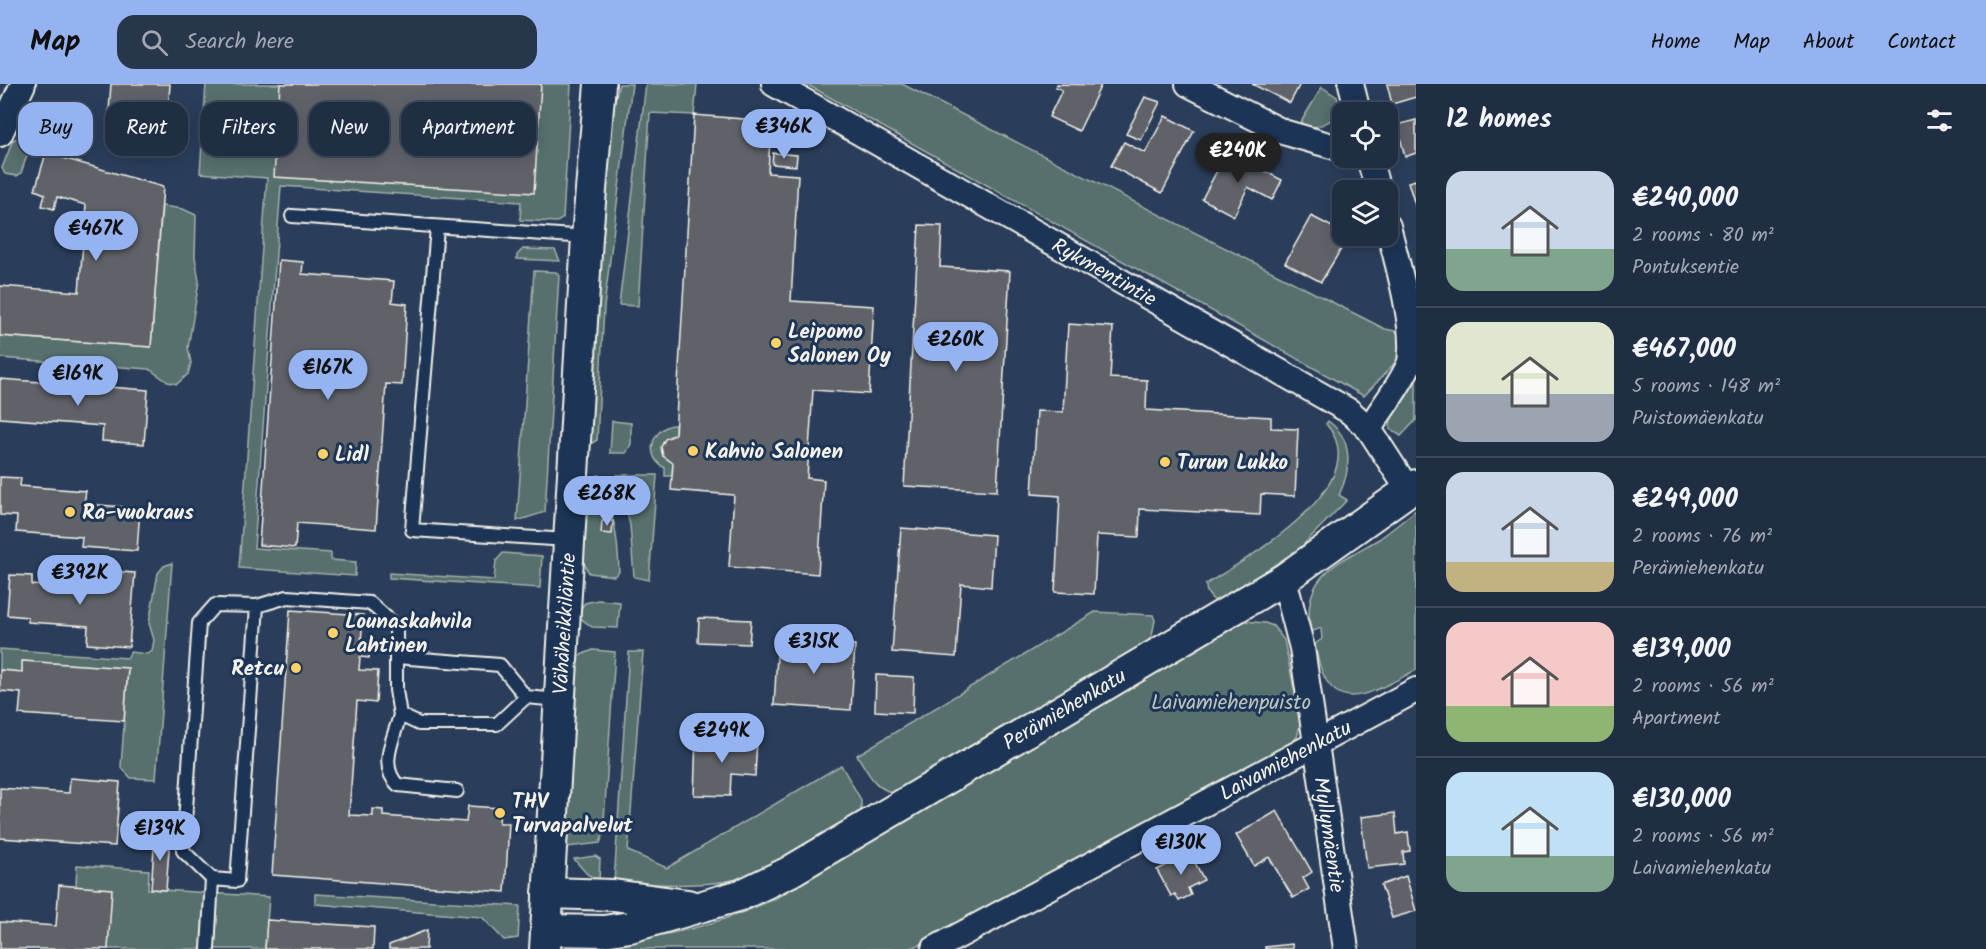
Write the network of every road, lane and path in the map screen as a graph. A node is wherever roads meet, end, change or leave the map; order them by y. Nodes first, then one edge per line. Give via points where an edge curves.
1 (23, 84) edge
2 (600, 84) edge
3 (774, 84) edge
4 (1188, 84) edge
5 (1351, 84) edge
6 (1356, 102) edge
7 (0, 134) edge
8 (1332, 146) edge
9 (292, 216) dead end
10 (437, 226) junction
11 (587, 237) junction
12 (1393, 246) edge
13 (1369, 429) junction
14 (1412, 487) edge
15 (568, 540) junction
16 (1284, 579) junction
17 (257, 606) junction
18 (396, 657) junction
19 (1416, 690) edge
20 (526, 697) junction
21 (559, 700) junction
22 (400, 716) junction
23 (1317, 743) junction
24 (457, 791) dead end
25 (212, 879) junction
26 (548, 893) junction
27 (697, 906) junction
28 (545, 939) edge
29 (208, 949) edge
30 (934, 949) edge
31 (1346, 949) edge

1 - 7 street
2 - 11 street, Vähäheikkiläntie
3 - 13 street, Rykmentintie via 1349,411
4 - 8 street via 1283,132
5 - 6 street
9 - 10 lane
10 - 11 lane
10 - 15 lane via 412,530
11 - 15 street, Vähäheikkiläntie
12 - 13 street via 1413,320 1413,351 1405,372
13 - 14 street, Rykmentintie
14 - 16 street, Perämiehenkatu
15 - 21 street, Vähäheikkiläntie
16 - 23 street, Myllymäentie via 1302,648
16 - 27 street, Perämiehenkatu via 789,872 741,895
17 - 18 lane via 287,597 370,603 396,626
17 - 25 lane via 237,881
17 - 25 lane via 215,605 199,623 183,851
18 - 20 lane via 500,665
18 - 22 lane
19 - 23 street, Laivamiehenkatu
20 - 21 lane
20 - 22 lane via 497,724 419,724
21 - 26 street, Vähäheikkiläntie
22 - 24 lane via 387,762 392,779 398,785
23 - 30 street, Laivamiehenkatu
23 - 31 street, Myllymäentie
25 - 29 lane
26 - 27 street, Perämiehenkatu via 613,895
26 - 28 street, Vähäheikkiläntie
27 - 28 street, Perämiehenkatu via 630,927

